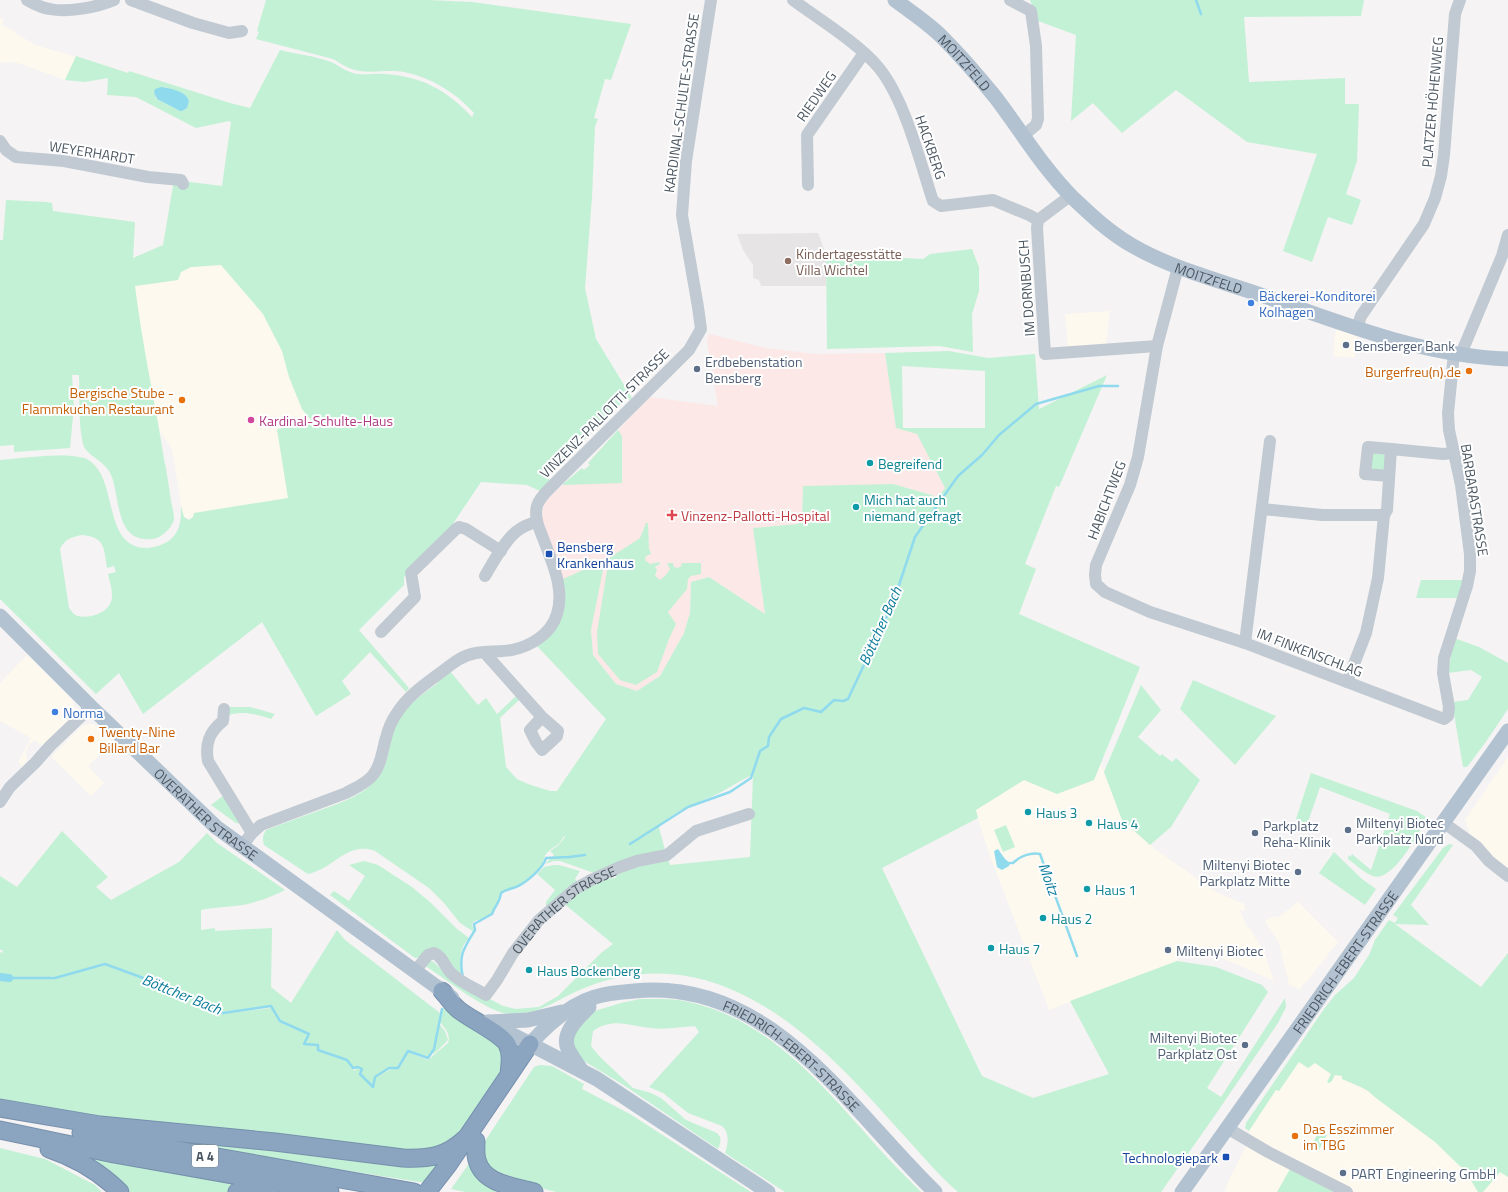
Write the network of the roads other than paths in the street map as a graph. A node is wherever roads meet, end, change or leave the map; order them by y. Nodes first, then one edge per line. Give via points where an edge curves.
1 (27, 0) edge
2 (114, 0) edge
3 (131, 0) edge
4 (711, 0) edge
5 (793, 0) edge
6 (895, 0) edge
7 (1010, 0) edge
8 (1460, 0) edge
9 (242, 32) dead end
10 (864, 53) junction
11 (1023, 136) junction
12 (0, 141) edge
13 (183, 184) dead end
14 (808, 185) dead end
15 (1070, 196) junction
16 (1038, 220) junction
17 (1508, 235) edge
18 (1178, 267) junction
19 (1356, 328) junction
20 (701, 329) joint
21 (1157, 346) junction
22 (1457, 354) junction
23 (1508, 359) edge
24 (1270, 441) dead end
25 (1391, 449) junction
26 (1453, 453) junction
27 (1389, 476) junction
28 (1262, 509) junction
29 (1386, 512) junction
30 (537, 521) junction
31 (501, 551) junction
32 (485, 576) dead end
33 (0, 616) edge
34 (381, 632) dead end
35 (1245, 643) junction
36 (484, 652) junction
37 (1347, 682) junction
38 (91, 707) junction
39 (224, 709) dead end
40 (542, 717) dead end
41 (1446, 718) joint
42 (1508, 731) edge
43 (0, 802) edge
44 (749, 814) dead end
45 (1444, 823) junction
46 (252, 833) junction
47 (242, 846) junction
48 (1508, 876) edge
49 (415, 971) junction
50 (442, 991) junction
51 (613, 994) junction
52 (588, 1007) junction
53 (565, 1012) junction
54 (488, 1022) junction
55 (535, 1047) junction
56 (581, 1070) junction
57 (509, 1076) junction
58 (0, 1108) edge
59 (0, 1116) edge
60 (1227, 1128) junction
61 (0, 1131) edge
62 (471, 1140) junction
63 (120, 1192) edge
64 (237, 1192) edge
65 (292, 1192) edge
66 (330, 1192) edge
67 (413, 1192) edge
68 (427, 1192) edge
69 (439, 1192) edge
70 (534, 1192) edge
71 (768, 1192) edge
72 (935, 1192) edge
73 (1182, 1192) edge
74 (1347, 1192) edge

1 - 2 street via 50,9 62,10
3 - 9 street via 193,23 229,33
4 - 20 street, KARDINAL-SCHULTE-STRASSE via 686,161 682,215
5 - 10 street, HACKBERG
6 - 11 main road, MOITZFELD via 941,36 990,92
7 - 11 street via 1031,11 1036,46 1038,119 1036,125
8 - 19 street, PLATZER HÖHENWEG via 1454,14 1441,176 1424,224 1361,316
10 - 14 street, RIEDWEG via 807,135
10 - 16 street, HACKBERG via 879,69 895,93 933,201 941,206 993,200
11 - 15 main road, MOITZFELD
12 - 13 street, WEYERHARDT via 6,150 16,157 64,161 148,177 181,180
15 - 16 street
15 - 18 main road, MOITZFELD via 1102,226 1117,236 1155,258
16 - 21 street, IM DORNBUSCH via 1045,354
17 - 22 street, BARBARASTRASSE via 1502,256
18 - 19 main road, MOITZFELD
18 - 21 street, HABICHTWEG
19 - 22 main road, MOITZFELD via 1406,343
20 - 30 street, VINZENZ-PALLOTTI-STRASSE via 689,350 544,494 537,506
21 - 35 street, HABICHTWEG via 1136,464 1130,485 1096,565 1096,584 1105,592 1150,612
22 - 23 main road, MOITZFELD
22 - 26 street, BARBARASTRASSE via 1448,413
24 - 28 street, IM FINKENSCHLAG
25 - 26 street
25 - 27 street
25 - 27 street via 1368,447 1365,474
26 - 41 street, BARBARASTRASSE via 1461,486 1470,571 1444,658 1443,673 1448,707
27 - 29 street
28 - 29 street via 1322,515
28 - 35 street, IM FINKENSCHLAG
29 - 37 street via 1378,578 1366,633
30 - 31 street via 519,529
30 - 36 street, VINZENZ-PALLOTTI-STRASSE via 560,591 557,616 548,630 532,644 511,650
31 - 32 street
31 - 34 street via 466,529 456,529 411,573 415,597
33 - 38 main road, OVERATHER STRASSE
35 - 37 street, IM FINKENSCHLAG
36 - 40 street
36 - 46 street, VINZENZ-PALLOTTI-STRASSE via 474,653 452,663 408,698 391,724 374,775 359,787 261,825
37 - 41 street, IM FINKENSCHLAG via 1434,716
38 - 43 street via 10,787
38 - 47 main road, OVERATHER STRASSE via 203,816
39 - 46 street via 223,721 216,726 207,742 208,762
42 - 45 main road, FRIEDRICH-EBERT-STRASSE
44 - 49 street, OVERATHER STRASSE via 696,831 667,855 620,867 574,889 539,920 513,953 486,995 457,978 440,956 434,953 428,955
45 - 48 street via 1473,844
45 - 60 main road, FRIEDRICH-EBERT-STRASSE
46 - 47 street, VINZENZ-PALLOTTI-STRASSE
47 - 49 main road, OVERATHER STRASSE
49 - 50 main road, OVERATHER STRASSE
50 - 54 main road, OVERATHER STRASSE
50 - 57 highway via 457,1009 506,1043 511,1060
51 - 52 main road
51 - 53 main road, FRIEDRICH-EBERT-STRASSE via 597,996
51 - 72 main road, FRIEDRICH-EBERT-STRASSE via 658,989 694,993 720,1001 758,1020 786,1040 822,1072
52 - 55 main road
52 - 56 main road via 572,1026 566,1038 567,1048
53 - 54 main road via 528,1020
53 - 55 main road via 542,1031
54 - 55 main road, OVERATHER STRASSE
55 - 56 main road, OVERATHER STRASSE
55 - 57 highway
55 - 62 highway
56 - 71 main road, OVERATHER STRASSE
57 - 62 highway
58 - 62 highway via 100,1125 275,1142 403,1158 422,1159 440,1155
59 - 67 highway, A 4 via 127,1142
60 - 73 main road, FRIEDRICH-EBERT-STRASSE
60 - 74 street
61 - 63 highway via 72,1158 104,1178
61 - 66 highway, A 4
62 - 68 highway
62 - 69 highway
62 - 70 highway via 476,1158 485,1175 500,1183
64 - 65 highway via 260,1188

